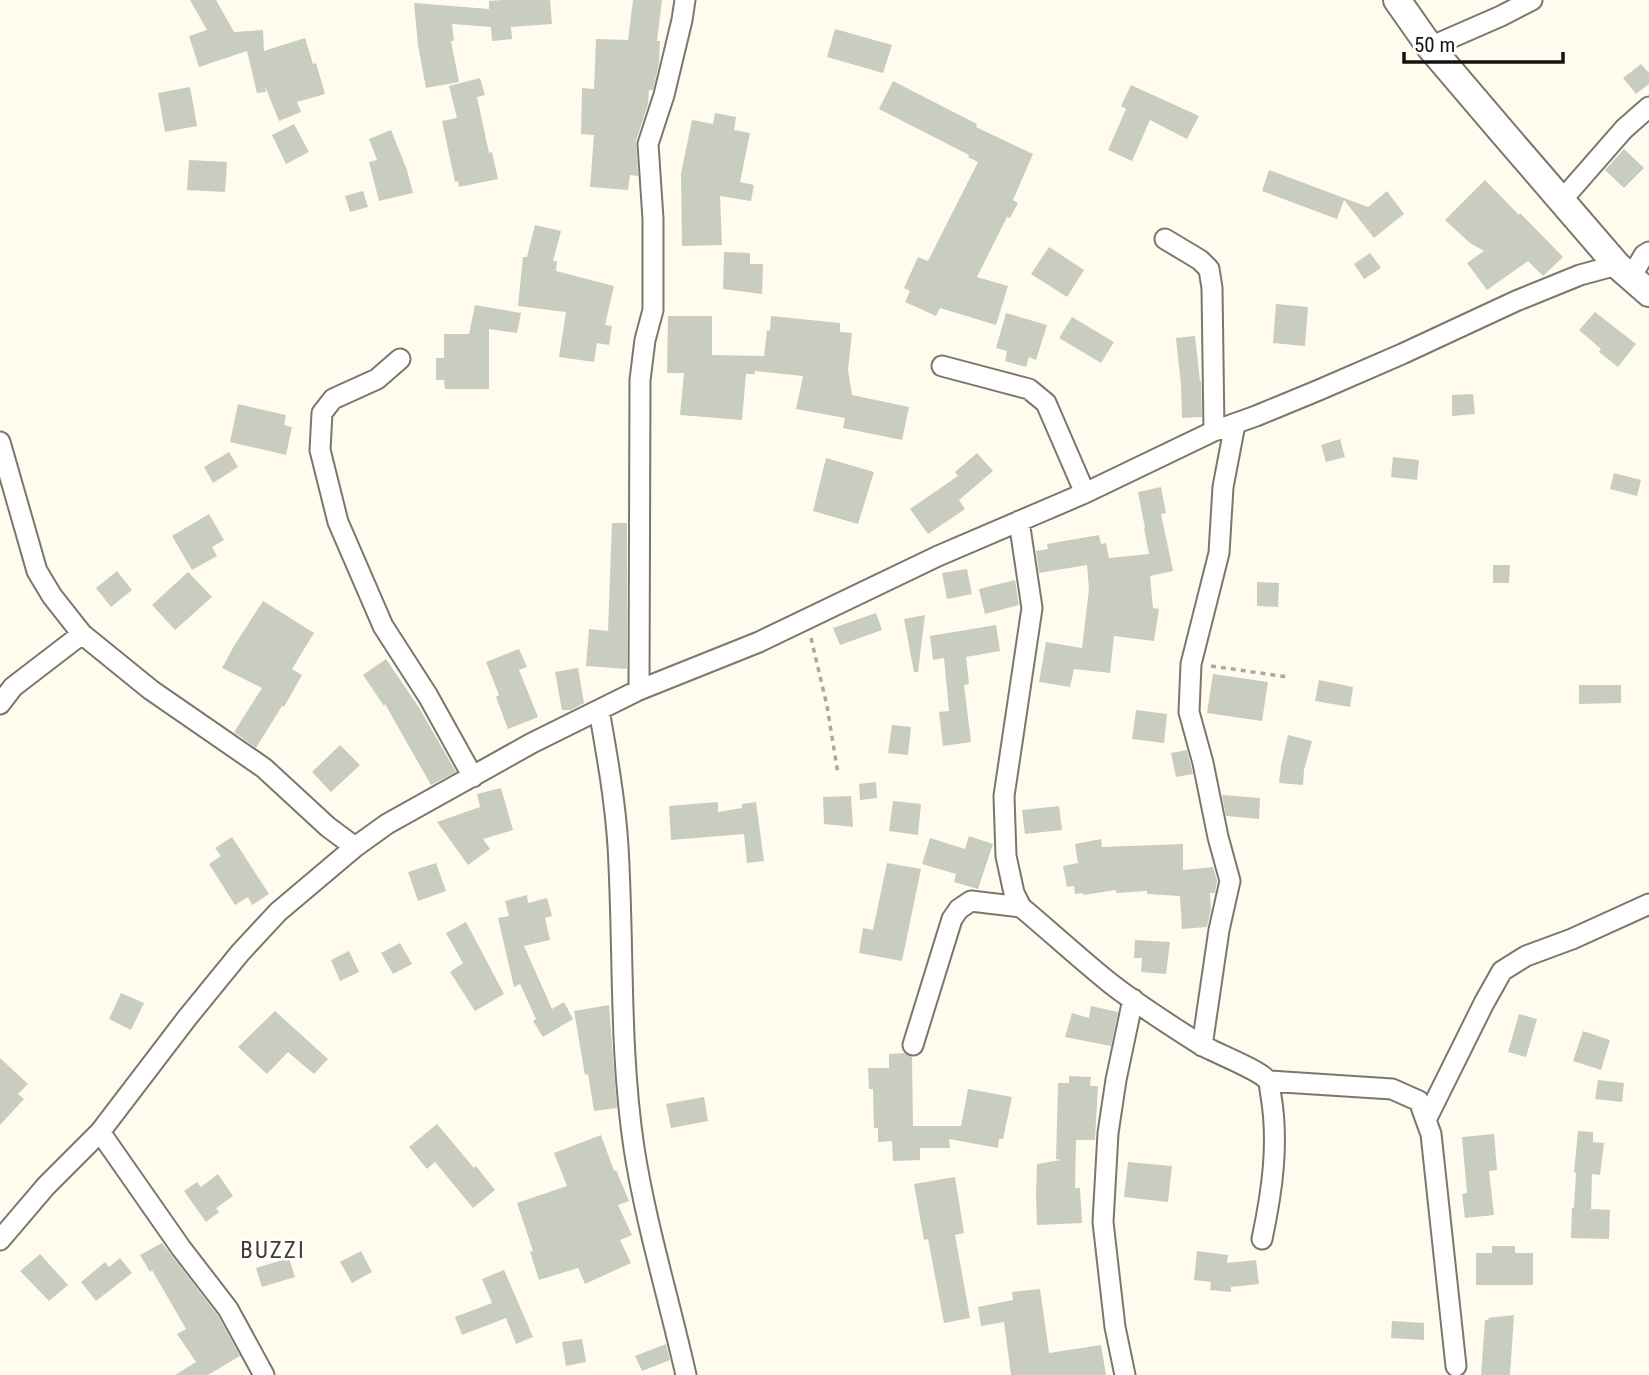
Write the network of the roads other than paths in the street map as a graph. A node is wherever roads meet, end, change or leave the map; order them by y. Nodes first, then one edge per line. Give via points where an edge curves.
1 (685, 0) edge
2 (1397, 0) edge
3 (1532, 0) edge
4 (1430, 47) junction
5 (1649, 107) edge
6 (1561, 201) junction
7 (1165, 239) dead end
8 (1649, 252) edge
9 (1632, 278) edge
10 (400, 359) dead end
11 (942, 366) dead end
12 (1235, 424) junction
13 (1214, 431) junction
14 (0, 442) edge
15 (1084, 493) junction
16 (1018, 521) junction
17 (82, 634) junction
18 (639, 690) junction
19 (0, 704) edge
20 (599, 710) junction
21 (473, 777) junction
22 (355, 847) junction
23 (1649, 904) edge
24 (1021, 906) junction
25 (1133, 999) junction
26 (913, 1045) dead end
27 (1202, 1046) junction
28 (1268, 1081) junction
29 (1426, 1120) junction
30 (100, 1132) junction
31 (1262, 1239) dead end
32 (0, 1240) edge
33 (1456, 1366) dead end
34 (264, 1375) edge
35 (686, 1375) edge
36 (1125, 1375) edge

1 - 18 street via 648,144 653,310 640,380
2 - 4 main road
3 - 4 street
4 - 6 main road
5 - 6 street
6 - 9 main road
7 - 13 street via 1209,269
8 - 9 street
9 - 12 street via 1580,275
10 - 21 street via 377,379 333,399 322,413 320,450 338,523 383,626
11 - 15 street via 1029,389 1046,403
12 - 13 street
12 - 27 street via 1223,487 1219,553 1191,664 1189,712 1230,881
13 - 15 street
14 - 17 street via 37,571
15 - 16 street
16 - 18 street via 760,642
16 - 24 street via 1032,608 1004,796 1006,856
17 - 19 street via 13,687
17 - 22 street via 151,690 264,768
18 - 20 street
20 - 21 street
20 - 35 street via 618,846 634,1148
21 - 22 street
22 - 30 street via 278,912 240,953
23 - 29 street via 1526,956 1502,971
24 - 25 street
24 - 26 street via 971,901 959,908
25 - 27 street
25 - 36 street via 1108,1133 1104,1222
27 - 28 street via 1255,1070
28 - 29 street via 1392,1090 1419,1101
28 - 31 street via 1275,1156
29 - 33 street
30 - 32 street
30 - 34 street via 228,1309

